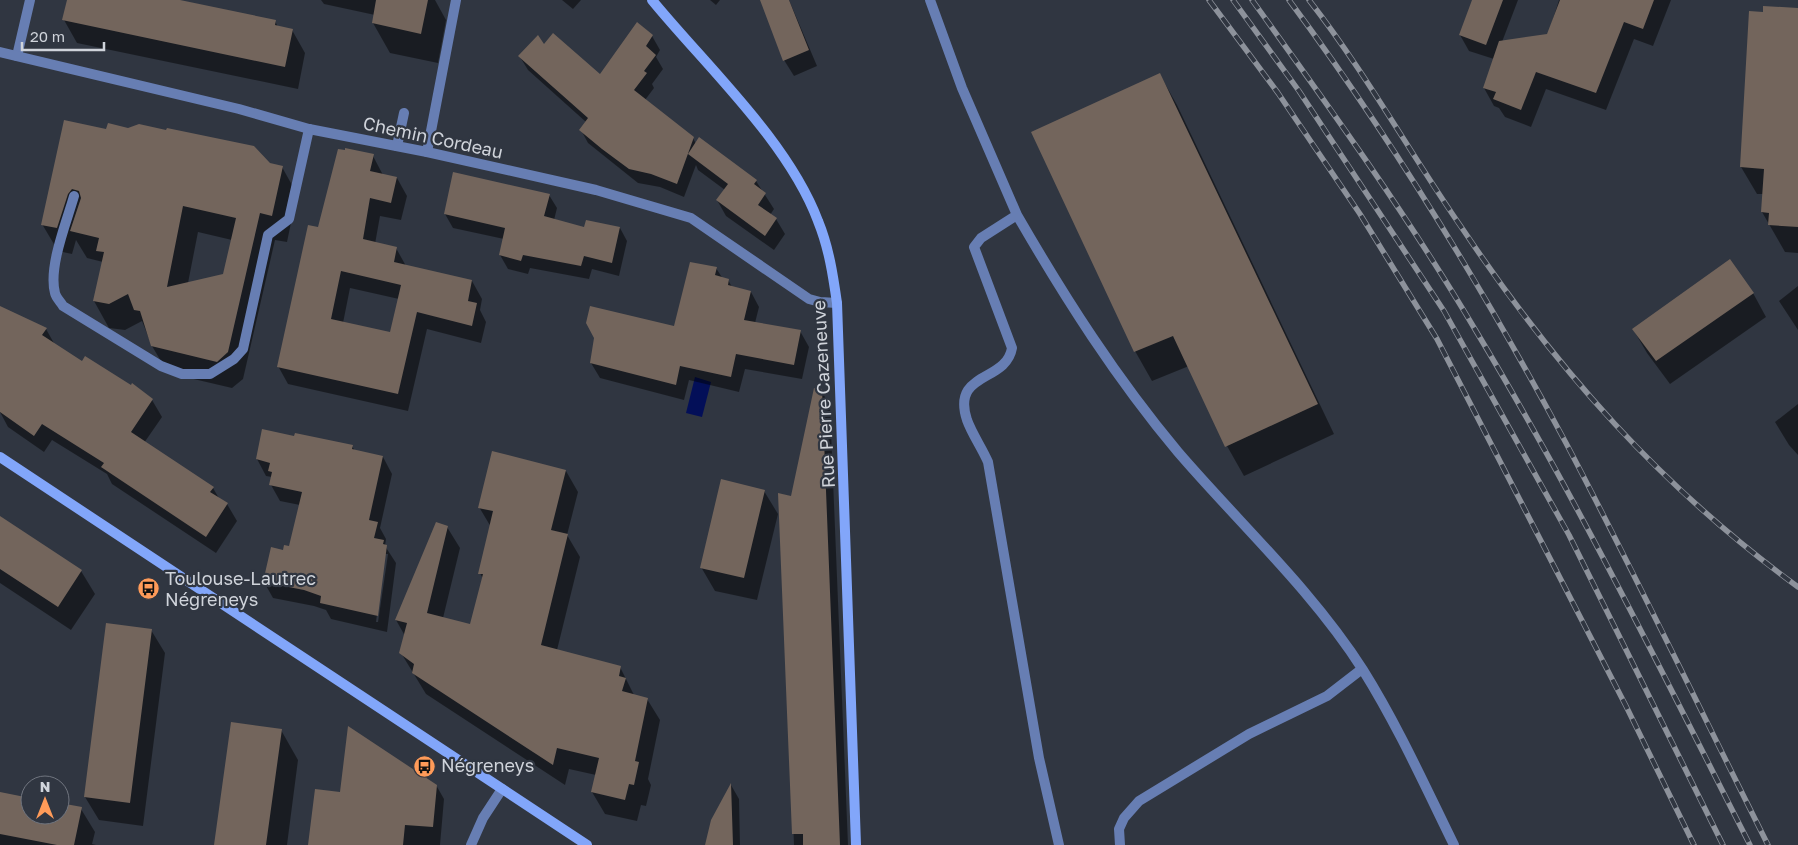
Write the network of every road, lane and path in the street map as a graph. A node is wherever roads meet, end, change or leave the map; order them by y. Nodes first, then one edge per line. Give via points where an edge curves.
1 (30, 0) edge
2 (456, 0) edge
3 (652, 0) edge
4 (930, 0) edge
5 (0, 52) edge
6 (17, 56) junction
7 (404, 113) dead end
8 (309, 129) junction
9 (397, 146) junction
10 (427, 152) junction
11 (74, 196) dead end
12 (1017, 215) junction
13 (837, 303) junction
14 (0, 457) edge
15 (1362, 669) junction
16 (502, 789) junction
17 (471, 845) edge
18 (587, 845) edge
19 (856, 845) edge
20 (1059, 845) edge
21 (1120, 845) edge
22 (1454, 845) edge

1 - 6 street
2 - 10 street
3 - 13 street, Rue Pierre Cazeneuve via 789,164 818,221 831,260
4 - 12 street via 962,88
5 - 6 street, Chemin Cordeau
6 - 8 street, Chemin Cordeau
7 - 9 street
8 - 9 street, Chemin Cordeau
8 - 11 street via 289,220 268,235 243,349 234,359 210,374 182,374 161,366 63,306 55,294 54,282 57,257
9 - 10 street, Chemin Cordeau
10 - 13 street, Chemin Cordeau via 596,190 691,218 809,299
12 - 15 street via 1102,353 1177,451 1306,594
12 - 20 street via 981,238 974,247 1012,348 1008,361 1002,367 975,381 966,406 967,419 988,462 1039,758
13 - 19 street, Rue Pierre Cazeneuve
14 - 16 street
15 - 21 street via 1327,696 1249,734 1139,801 1119,829
15 - 22 street via 1402,739
16 - 17 street via 483,818
16 - 18 street

